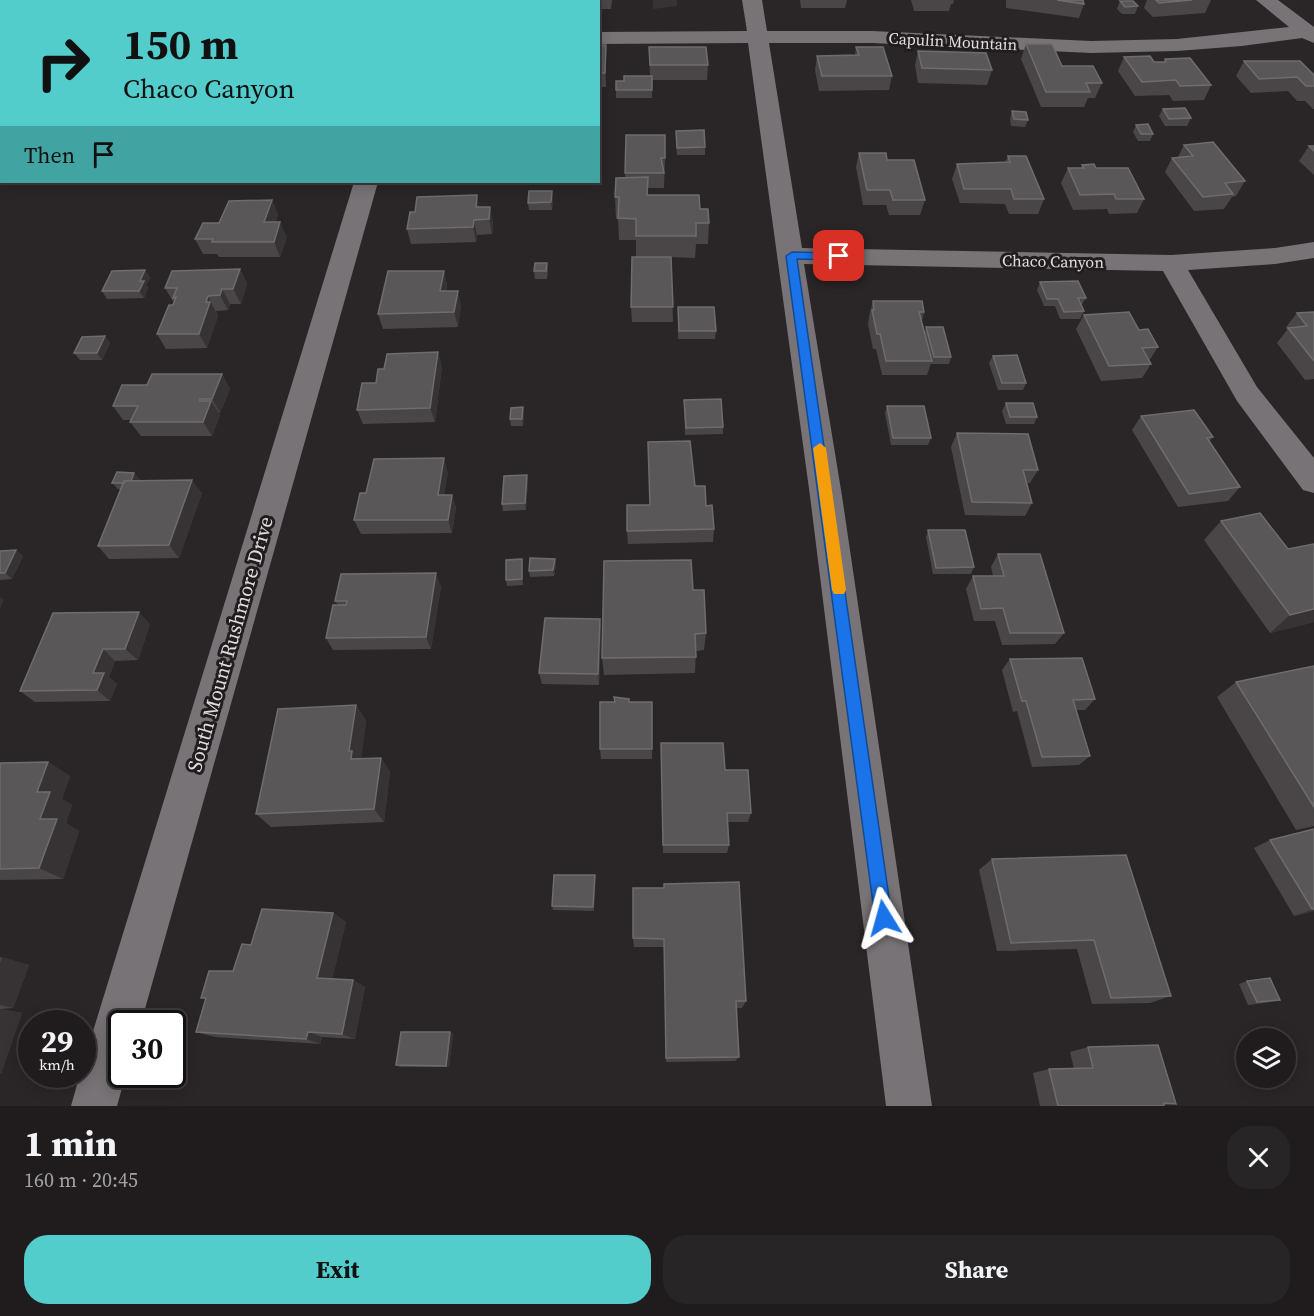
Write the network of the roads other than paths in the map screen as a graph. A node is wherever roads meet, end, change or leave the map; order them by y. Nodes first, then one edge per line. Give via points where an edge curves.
1 (752, 0) edge
2 (1266, 0) edge
3 (1310, 34) edge
4 (758, 37) junction
5 (600, 38) edge
6 (366, 183) edge
7 (1314, 250) edge
8 (792, 256) junction
9 (1171, 263) junction
10 (1314, 481) edge
11 (94, 1106) edge
12 (909, 1106) edge

1 - 4 street
2 - 3 street
3 - 4 street, Capulin Mountain via 1177,45 1091,47 923,38
4 - 5 street, Capulin Mountain
4 - 8 street
6 - 11 street, South Mount Rushmore Drive
7 - 9 street, Chaco Canyon
8 - 9 street, Chaco Canyon
8 - 12 street
9 - 10 street via 1247,394

